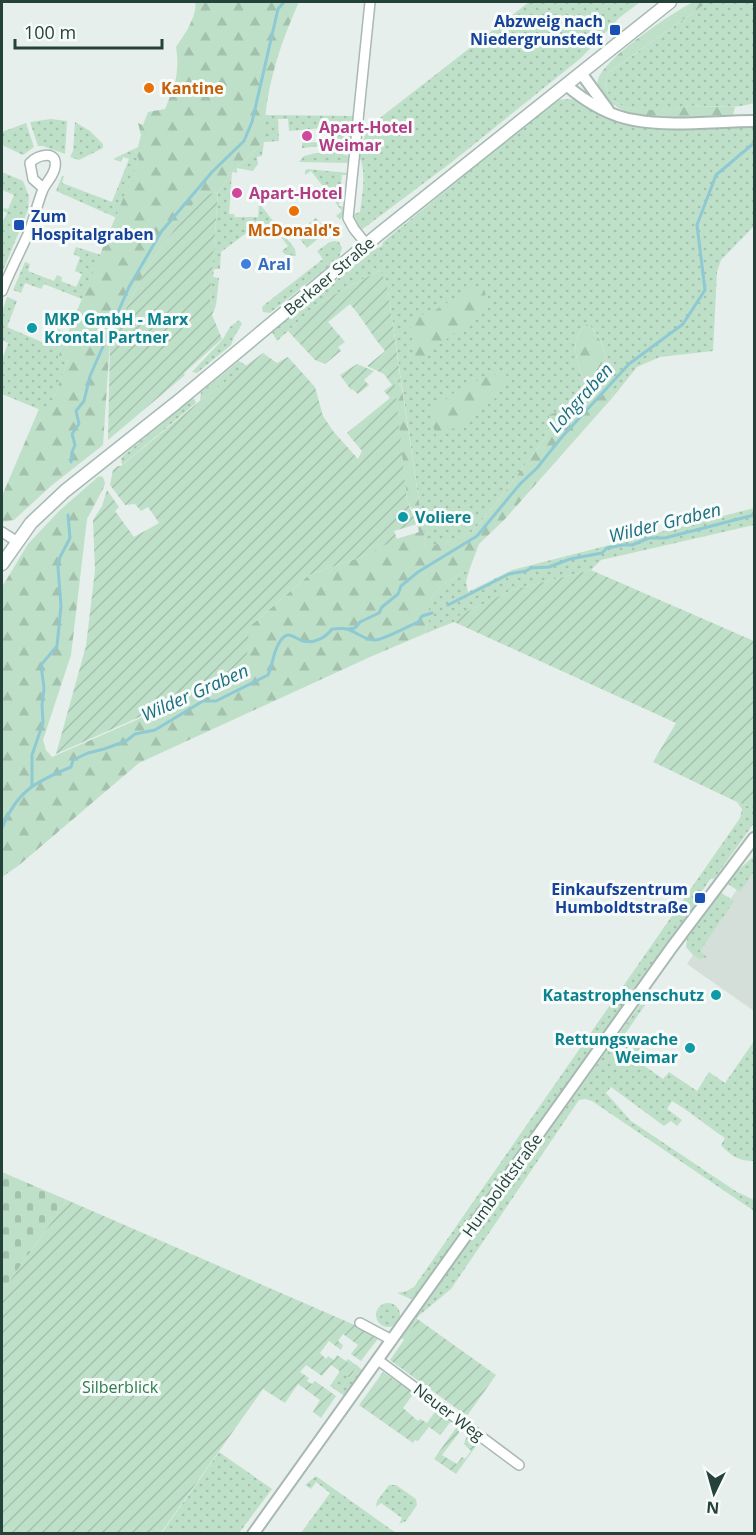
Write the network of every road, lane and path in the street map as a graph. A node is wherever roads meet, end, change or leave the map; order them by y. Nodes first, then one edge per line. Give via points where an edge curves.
1 (370, 2) edge
2 (670, 2) edge
3 (581, 73) junction
4 (566, 85) junction
5 (608, 111) junction
6 (754, 121) edge
7 (43, 189) dead end
8 (367, 245) junction
9 (2, 291) edge
10 (2, 532) edge
11 (16, 541) junction
12 (3, 556) edge
13 (754, 838) edge
14 (360, 1323) dead end
15 (392, 1340) junction
16 (378, 1360) junction
17 (519, 1465) dead end
18 (253, 1533) edge

1 - 8 street via 348,218
2 - 3 main road, Berkaer Straße
3 - 4 main road, Berkaer Straße
3 - 5 street
4 - 5 street via 584,100
4 - 8 main road, Berkaer Straße
5 - 6 street via 634,120 662,122
7 - 9 street via 30,230
8 - 11 main road, Berkaer Straße via 65,491
10 - 11 street
11 - 12 main road, Berkaer Straße
13 - 15 street, Humboldtstraße
14 - 15 street
15 - 16 street, Humboldtstraße
16 - 17 street, Neuer Weg
16 - 18 street, Humboldtstraße

